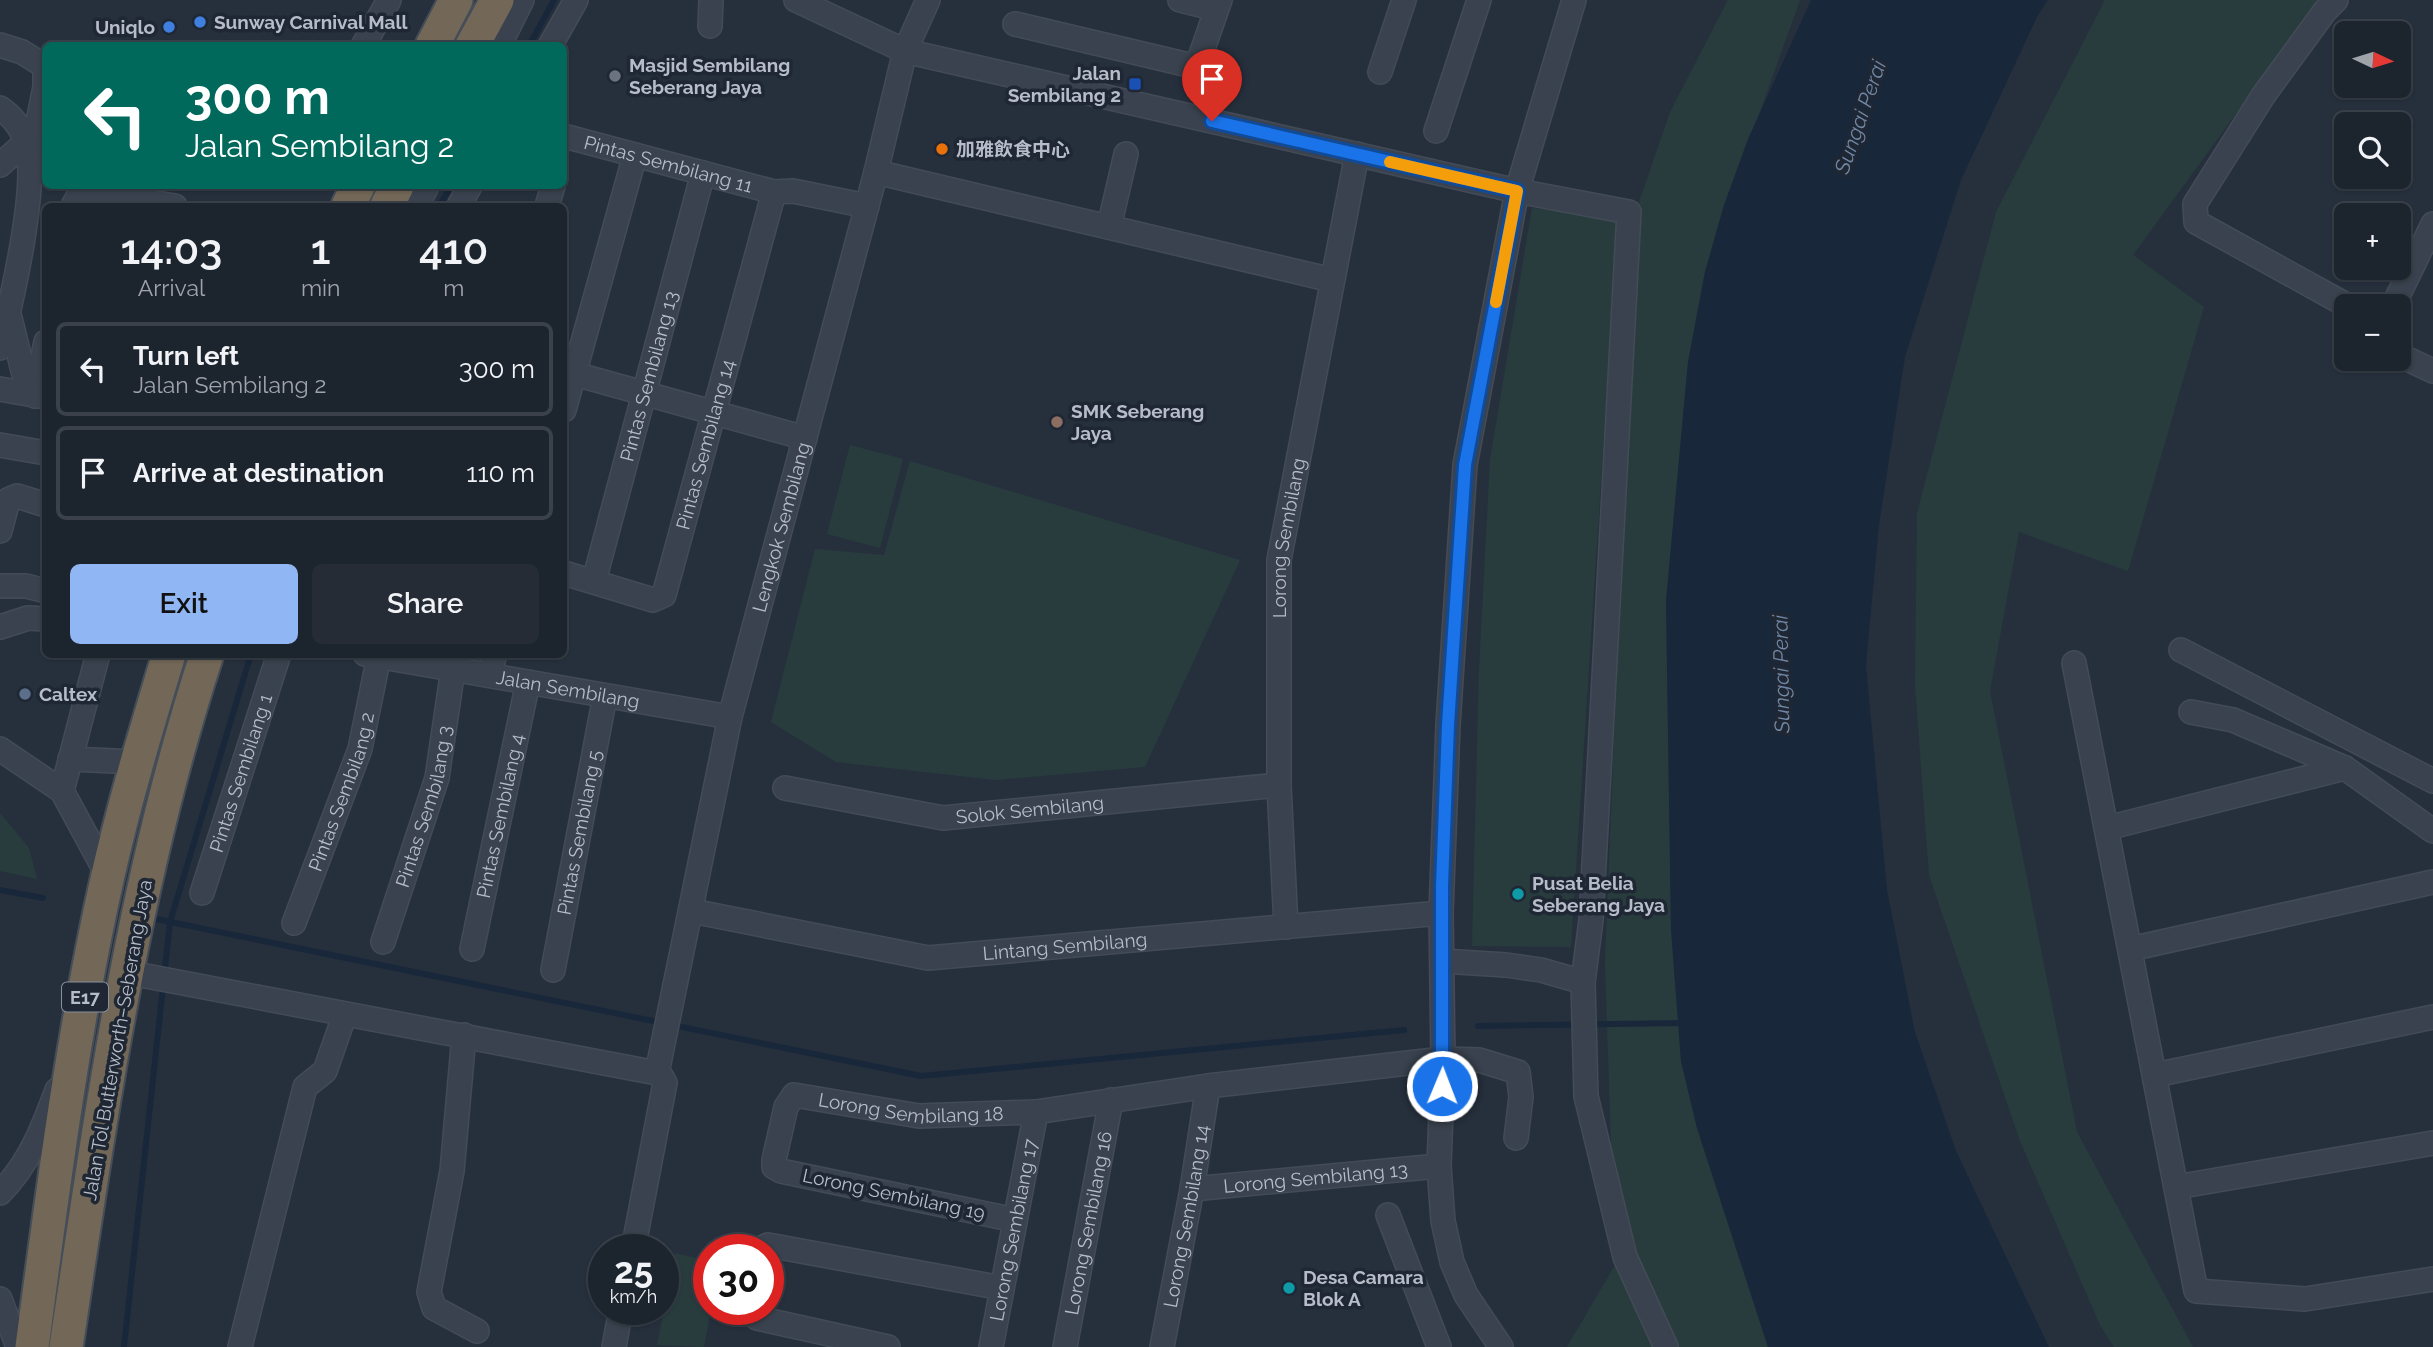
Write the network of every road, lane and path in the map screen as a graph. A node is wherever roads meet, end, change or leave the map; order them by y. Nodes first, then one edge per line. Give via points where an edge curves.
1 (389, 0) edge
2 (456, 0) edge
3 (497, 0) edge
4 (522, 0) edge
5 (576, 0) edge
6 (711, 0) edge
7 (796, 0) edge
8 (928, 0) edge
9 (1181, 0) edge
10 (1404, 0) edge
11 (1479, 0) edge
12 (1574, 0) edge
13 (2336, 0) edge
14 (1218, 4) edge
15 (1015, 24) dead end
16 (710, 26) dead end
17 (365, 42) edge
18 (434, 42) edge
19 (474, 42) edge
20 (501, 42) edge
21 (552, 42) edge
22 (0, 45) edge
23 (905, 51) junction
24 (42, 65) edge
25 (1380, 72) dead end
26 (0, 108) edge
27 (42, 118) edge
28 (1436, 131) dead end
29 (567, 141) edge
30 (26, 142) junction
31 (1126, 154) dead end
32 (635, 155) junction
33 (1357, 155) junction
34 (0, 166) edge
35 (37, 171) edge
36 (876, 172) junction
37 (704, 173) junction
38 (1517, 191) junction
39 (774, 192) junction
40 (75, 203) edge
41 (157, 203) edge
42 (867, 206) junction
43 (26, 218) junction
44 (2433, 224) edge
45 (1109, 228) junction
46 (1332, 280) junction
47 (2399, 294) edge
48 (2334, 298) edge
49 (9, 312) junction
50 (0, 348) edge
51 (2411, 361) edge
52 (2433, 371) edge
53 (568, 373) edge
54 (0, 389) edge
55 (642, 394) junction
56 (40, 396) edge
57 (713, 413) junction
58 (805, 438) junction
59 (0, 444) edge
60 (42, 452) edge
61 (0, 482) edge
62 (42, 492) edge
63 (42, 504) edge
64 (0, 531) edge
65 (567, 574) edge
66 (594, 581) junction
67 (0, 586) edge
68 (42, 590) edge
69 (42, 619) edge
70 (0, 627) edge
71 (2181, 650) dead end
72 (98, 658) edge
73 (168, 658) edge
74 (205, 658) edge
75 (222, 658) edge
76 (278, 658) edge
77 (372, 658) edge
78 (389, 658) edge
79 (2074, 663) dead end
80 (492, 665) edge
81 (453, 669) junction
82 (528, 682) junction
83 (605, 696) junction
84 (2191, 712) dead end
85 (730, 718) junction
86 (0, 749) edge
87 (71, 759) junction
88 (136, 762) junction
89 (2345, 768) junction
90 (2433, 781) edge
91 (169, 785) junction
92 (1279, 785) junction
93 (785, 788) dead end
94 (62, 791) junction
95 (2107, 828) junction
96 (2432, 833) edge
97 (107, 876) junction
98 (2433, 883) edge
99 (202, 893) dead end
100 (692, 911) junction
101 (1441, 913) junction
102 (294, 923) dead end
103 (1286, 927) junction
104 (383, 942) dead end
105 (472, 949) dead end
106 (2130, 949) junction
107 (1442, 961) junction
108 (553, 971) dead end
109 (137, 975) junction
110 (1583, 982) junction
111 (345, 1014) junction
112 (2433, 1017) edge
113 (464, 1035) junction
114 (77, 1038) junction
115 (1443, 1059) junction
116 (657, 1073) junction
117 (2155, 1075) junction
118 (1208, 1086) junction
119 (1111, 1100) junction
120 (1036, 1112) junction
121 (1516, 1138) dead end
122 (2433, 1143) edge
123 (1439, 1166) junction
124 (774, 1167) joint
125 (2176, 1187) junction
126 (1192, 1189) junction
127 (0, 1193) edge
128 (1388, 1215) dead end
129 (1016, 1220) junction
130 (636, 1234) edge
131 (784, 1248) edge
132 (2433, 1279) edge
133 (1002, 1288) junction
134 (0, 1299) edge
135 (784, 1321) edge
136 (618, 1325) edge
137 (477, 1331) dead end
138 (18, 1347) edge
139 (32, 1347) edge
140 (66, 1347) edge
141 (240, 1347) edge
142 (614, 1347) edge
143 (888, 1347) edge
144 (992, 1347) edge
145 (1065, 1347) edge
146 (1162, 1347) edge
147 (1439, 1347) edge
148 (1501, 1347) edge
149 (1666, 1347) edge

1 - 17 street
2 - 18 highway
3 - 19 highway
4 - 20 street
5 - 21 street
6 - 16 street
7 - 23 street
8 - 23 street, Lengkok Sembilang
9 - 14 street
10 - 25 street
11 - 28 street
12 - 38 street
13 - 48 street via 2263,96 2195,204 2196,222
14 - 15 street via 1198,63 1193,66
22 - 24 street
23 - 33 street
23 - 36 street, Lengkok Sembilang
26 - 30 street via 11,116
27 - 35 street
29 - 32 street, Pintas Sembilang 11
30 - 34 street
30 - 35 street
31 - 45 street
32 - 37 street, Pintas Sembilang 11
32 - 53 street
33 - 38 street
33 - 46 street, Lorong Sembilang
35 - 43 street
35 - 43 street via 28,191
36 - 42 street, Lengkok Sembilang
36 - 45 street
37 - 39 street, Pintas Sembilang 11
37 - 55 street, Pintas Sembilang 13
38 - 101 street via 1465,465
38 - 110 street via 1629,212 1591,919
39 - 42 street, Pintas Sembilang 11 via 793,191
39 - 57 street, Pintas Sembilang 14
40 - 41 street via 80,193 90,192
42 - 58 street, Lengkok Sembilang
43 - 49 street
44 - 47 street
45 - 46 street
46 - 92 street, Lorong Sembilang via 1279,560
49 - 50 street
49 - 56 street via 24,375
51 - 52 street
53 - 55 street
54 - 56 street
55 - 57 street
55 - 66 street, Pintas Sembilang 13
57 - 58 street
57 - 66 street, Pintas Sembilang 14 via 664,594 653,600
58 - 85 street, Lengkok Sembilang
59 - 60 street
61 - 62 street
63 - 64 street via 18,496 8,500
65 - 66 street, Pintas Sembilang 14
67 - 68 street
69 - 70 street
71 - 90 street
72 - 87 street
73 - 88 highway, Jalan Tol Butterworth–Seberang Jaya / E17
74 - 91 highway, Jalan Tol Butterworth–Seberang Jaya / E17
75 - 91 street
76 - 99 street, Pintas Sembilang 1
77 - 102 street, Pintas Sembilang 2 via 360,749
78 - 81 street, Jalan Sembilang
79 - 95 street
80 - 81 street, Jalan Sembilang
80 - 82 street, Jalan Sembilang
81 - 104 street, Pintas Sembilang 3 via 437,778
82 - 83 street, Jalan Sembilang
82 - 105 street, Pintas Sembilang 4
83 - 85 street, Jalan Sembilang
83 - 108 street, Pintas Sembilang 5
84 - 89 street via 2233,720
85 - 100 street, Lengkok Sembilang
86 - 94 street
87 - 88 street
87 - 94 street
88 - 97 highway, Jalan Tol Butterworth–Seberang Jaya / E17
89 - 95 street
89 - 96 street
91 - 109 highway, Jalan Tol Butterworth–Seberang Jaya / E17 via 140,900
92 - 93 street, Solok Sembilang via 943,818
92 - 103 street, Lorong Sembilang
94 - 97 street
95 - 106 street
97 - 114 highway, Jalan Tol Butterworth–Seberang Jaya / E17
98 - 106 street
100 - 103 street, Lintang Sembilang via 928,958
100 - 116 street, Lengkok Sembilang
101 - 103 street, Lintang Sembilang
101 - 107 street
106 - 117 street
107 - 110 street via 1530,968
107 - 115 street
109 - 111 street
109 - 140 highway, Jalan Tol Butterworth–Seberang Jaya / E17 via 104,1093
110 - 149 street via 1586,1096 1625,1257
111 - 113 street
111 - 141 street via 325,1072 305,1087
112 - 117 street
113 - 116 street
113 - 137 street via 452,1171 429,1292 434,1308
114 - 127 street via 43,1128
114 - 139 highway, Jalan Tol Butterworth–Seberang Jaya / E17
115 - 118 street, Lorong Sembilang 18
115 - 121 street, Lorong Sembilang 18 via 1479,1060 1518,1072 1521,1097
115 - 123 street
116 - 130 street, Lengkok Sembilang via 665,1083
117 - 125 street
118 - 119 street, Lorong Sembilang 18
118 - 126 street, Lorong Sembilang 14
119 - 120 street, Lorong Sembilang 18
119 - 145 street, Lorong Sembilang 16
120 - 124 street, Lorong Sembilang 18 via 919,1116 794,1096 789,1100
120 - 129 street, Lorong Sembilang 17
122 - 125 street
123 - 126 street, Lorong Sembilang 13
123 - 148 street via 1452,1262 1466,1294
124 - 129 street, Lorong Sembilang 19
125 - 132 street via 2196,1291 2305,1299
126 - 146 street, Lorong Sembilang 14
128 - 147 street
129 - 133 street, Lorong Sembilang 17
131 - 133 street
133 - 144 street, Lorong Sembilang 17
134 - 138 street
135 - 143 street
136 - 142 street

